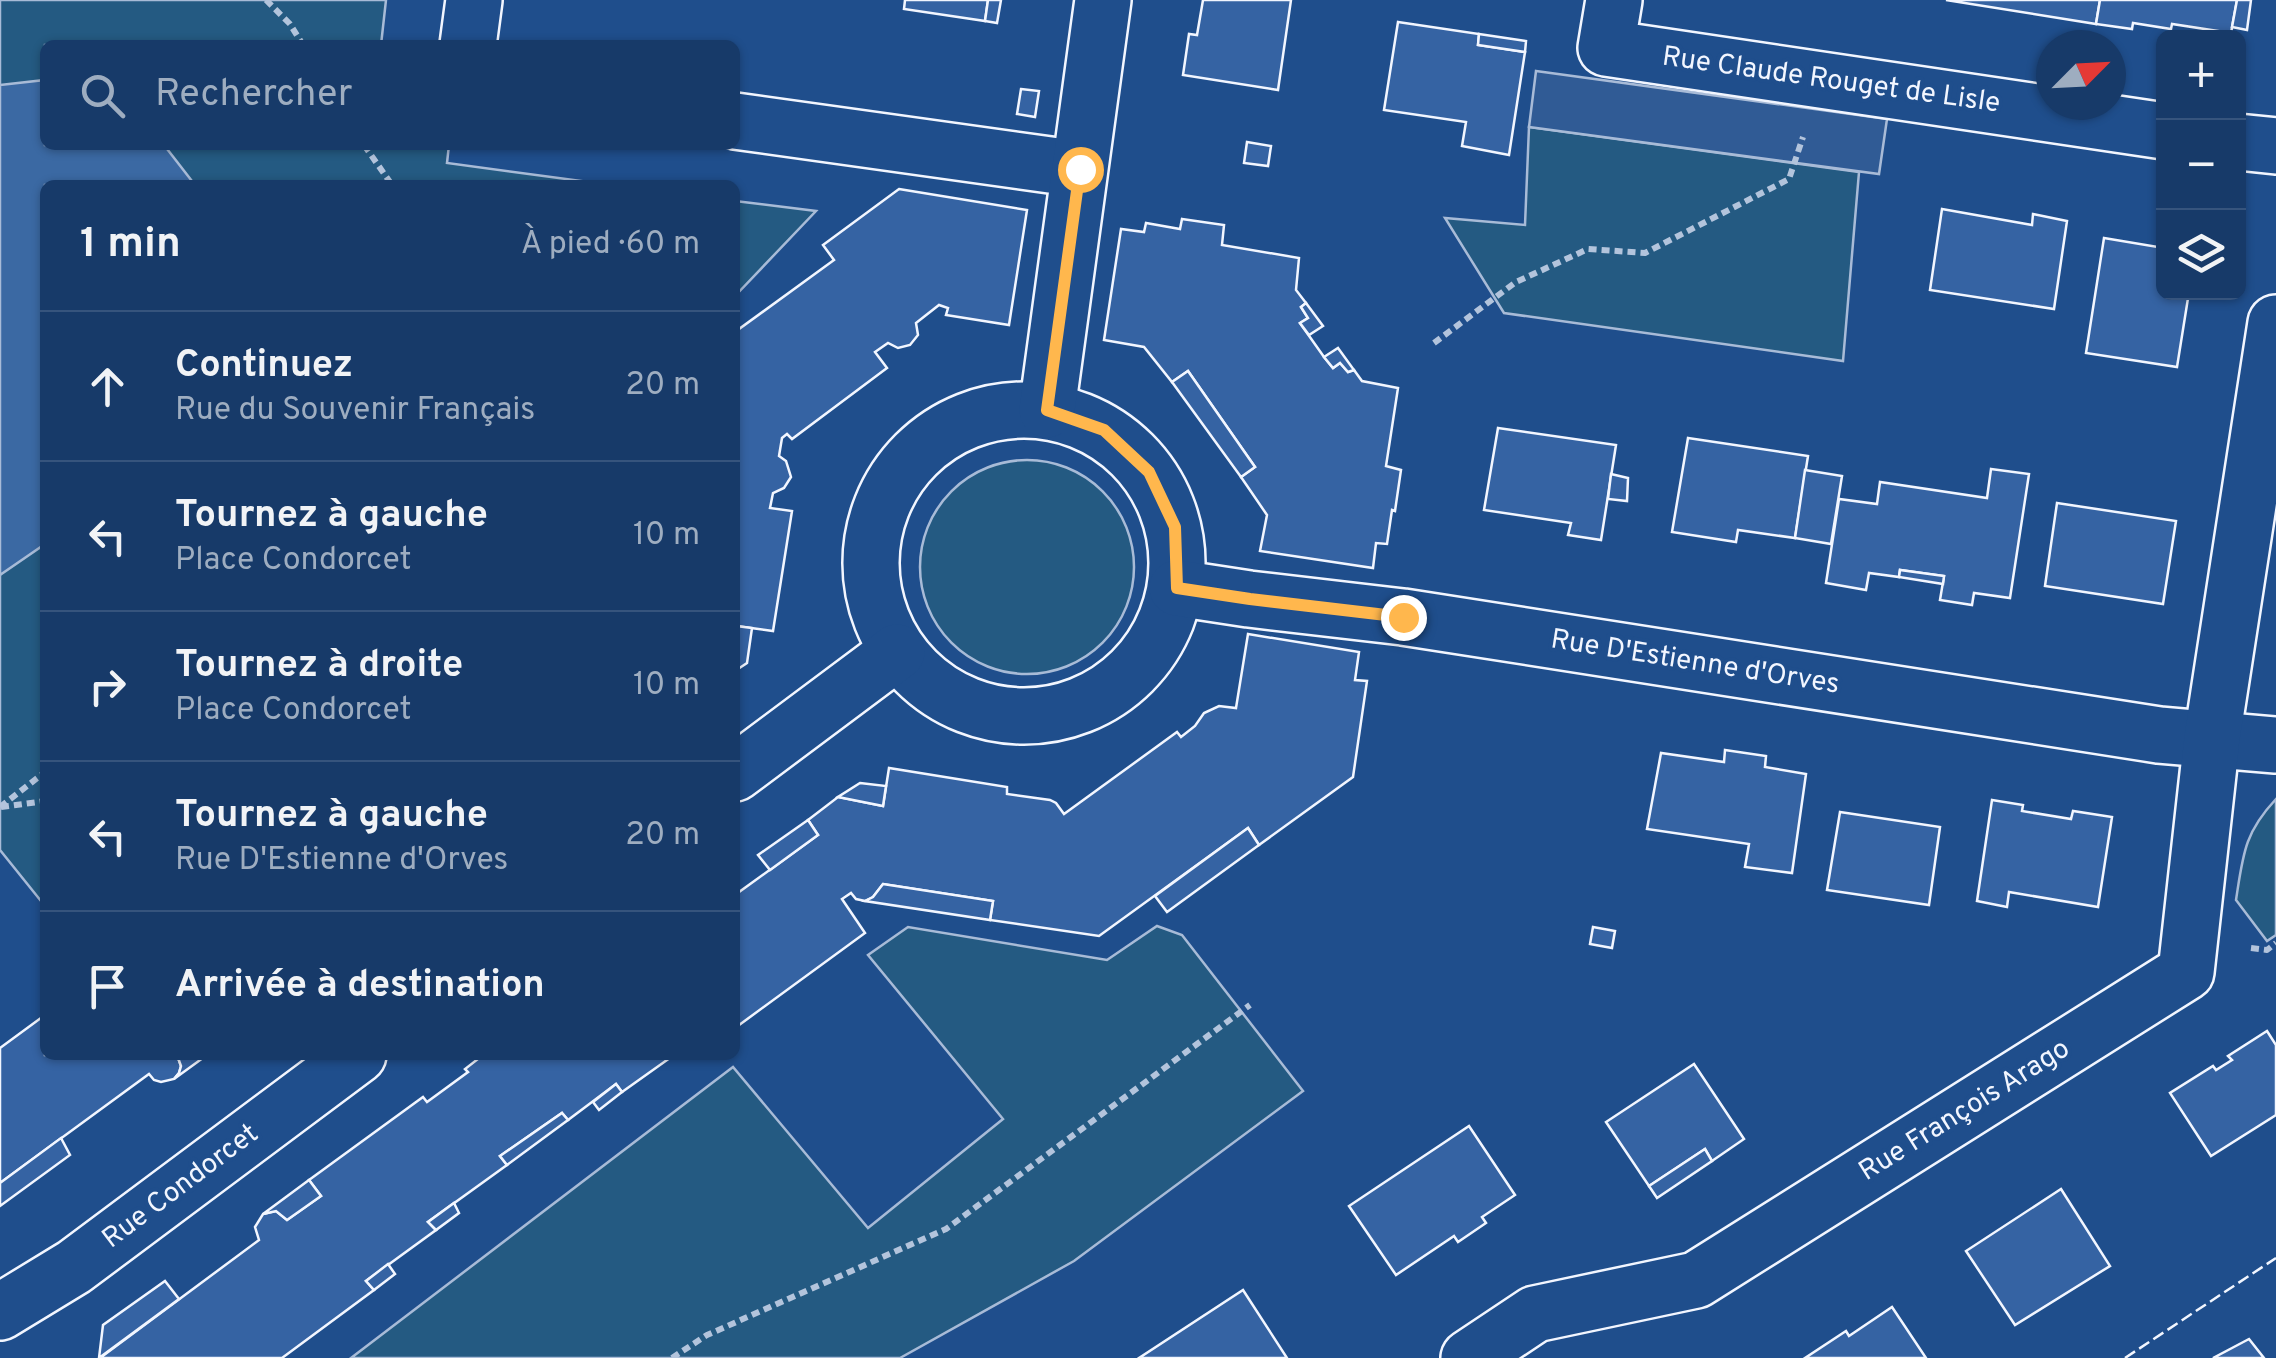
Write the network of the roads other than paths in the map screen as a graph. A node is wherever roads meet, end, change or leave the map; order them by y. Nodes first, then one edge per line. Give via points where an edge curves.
1 (474, 0) edge
2 (1102, 0) edge
3 (1614, 0) edge
4 (469, 40) edge
5 (740, 122) edge
6 (2156, 130) edge
7 (2246, 143) edge
8 (2276, 146) edge
9 (1080, 169) junction
10 (2276, 323) edge
11 (1047, 410) junction
12 (1177, 588) junction
13 (898, 652) junction
14 (2212, 738) junction
15 (2276, 746) edge
16 (740, 769) edge
17 (351, 1060) edge
18 (0, 1312) edge
19 (1469, 1358) edge

1 - 4 street
2 - 9 street
3 - 6 street, Rue Claude Rouget de Lisle via 1606,48
5 - 9 street
7 - 8 street
9 - 11 street
10 - 14 street
11 - 12 street via 1104,430 1149,472 1175,527
11 - 13 street via 996,411 947,428 908,461 889,490 869,555 875,606
12 - 13 street via 1156,645 1114,690 1059,714 998,716 940,694
12 - 14 street, Rue D'Estienne d'Orves
13 - 16 street
14 - 15 street
14 - 19 street, Rue François Arago via 2186,972 1696,1280 1535,1314
17 - 18 street, Rue Condorcet via 74,1267

